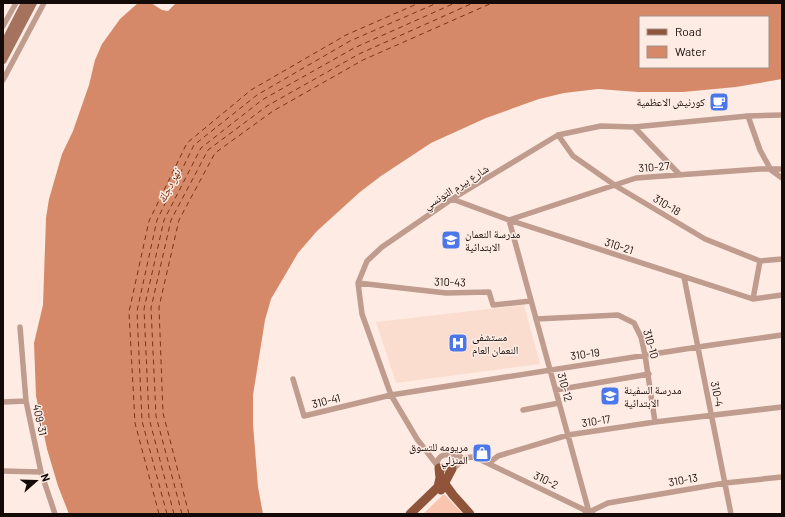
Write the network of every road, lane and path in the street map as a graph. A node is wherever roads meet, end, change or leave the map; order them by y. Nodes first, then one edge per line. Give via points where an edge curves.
1 (16, 3) edge
2 (25, 3) edge
3 (33, 3) edge
4 (44, 3) edge
5 (3, 26) edge
6 (4, 53) edge
7 (3, 80) edge
8 (782, 115) edge
9 (748, 116) junction
10 (634, 127) junction
11 (558, 135) junction
12 (782, 169) edge
13 (772, 170) junction
14 (680, 175) junction
15 (782, 178) edge
16 (616, 186) junction
17 (452, 199) junction
18 (510, 220) junction
19 (782, 259) edge
20 (760, 261) junction
21 (684, 277) junction
22 (358, 283) junction
23 (782, 295) edge
24 (753, 299) junction
25 (531, 300) junction
26 (536, 319) junction
27 (20, 327) dead end
28 (782, 335) edge
29 (698, 347) junction
30 (646, 356) junction
31 (550, 370) junction
32 (649, 374) junction
33 (293, 379) dead end
34 (556, 390) junction
35 (391, 395) junction
36 (26, 401) junction
37 (3, 402) edge
38 (559, 403) junction
39 (782, 406) edge
40 (523, 410) dead end
41 (712, 416) junction
42 (655, 422) junction
43 (568, 435) junction
44 (427, 453) junction
45 (441, 456) junction
46 (462, 458) junction
47 (489, 463) junction
48 (438, 466) junction
49 (452, 469) junction
50 (3, 472) edge
51 (41, 472) junction
52 (782, 477) edge
53 (725, 483) junction
54 (445, 484) junction
55 (589, 513) edge
56 (55, 514) edge
57 (410, 514) edge
58 (418, 514) edge
59 (470, 514) edge
60 (730, 514) edge

1 - 5 street
2 - 6 street
3 - 6 street
4 - 7 street
8 - 9 street, شارع بيرم التونسي
9 - 10 street, شارع بيرم التونسي
9 - 13 street via 760,150
10 - 11 street, شارع بيرم التونسي via 601,126
10 - 14 street
11 - 16 street, 310-18 via 573,156
11 - 17 street, شارع بيرم التونسي
12 - 13 street, 310-27
13 - 14 street, 310-27
13 - 15 street
14 - 16 street, 310-27 via 636,178
16 - 18 street, 310-27
16 - 20 street, 310-18 via 705,239
17 - 18 street, 310-21
17 - 22 street, شارع بيرم التونسي via 382,247 367,261
18 - 21 street, 310-21
18 - 25 street, 310-12
19 - 20 street, 310-18
20 - 24 street
21 - 24 street, 310-21
21 - 29 street, 310-4
22 - 25 street, 310-43 via 446,293 489,292 493,305
22 - 35 street, شارع بيرم التونسي via 362,314
23 - 24 street, 310-21
25 - 26 street, 310-12
26 - 30 street, 310-10 via 618,315 634,323
26 - 31 street, 310-12
27 - 36 street, 409-31
28 - 29 street, 310-19
29 - 30 street, 310-19
29 - 41 street, 310-4
30 - 31 street, 310-19
30 - 32 street, 310-10
31 - 34 street, 310-12
31 - 35 street, 310-19
32 - 34 street
32 - 42 street, 310-10
33 - 35 street, 310-41 via 304,416
34 - 38 street, 310-12
35 - 44 street, شارع بيرم التونسي
36 - 37 street
36 - 51 street, 409-31
38 - 40 street
38 - 43 street, 310-12
39 - 41 street, 310-17
41 - 42 street, 310-17
41 - 53 street, 310-4
42 - 43 street, 310-17
43 - 47 street, 310-17 via 498,456
43 - 55 street, 310-12
44 - 45 street
44 - 48 street, شارع بيرم التونسي
45 - 46 street via 453,454
45 - 48 street via 437,460
46 - 47 street, 310-2 via 473,457
46 - 49 street
47 - 55 street, 310-2
48 - 49 street via 444,470
48 - 57 main road via 438,487
49 - 54 main road
50 - 51 street
51 - 56 street, 409-31
52 - 53 street, 310-13
53 - 55 street, 310-13 via 608,504
53 - 60 street, 310-4
54 - 58 main road
54 - 59 main road

